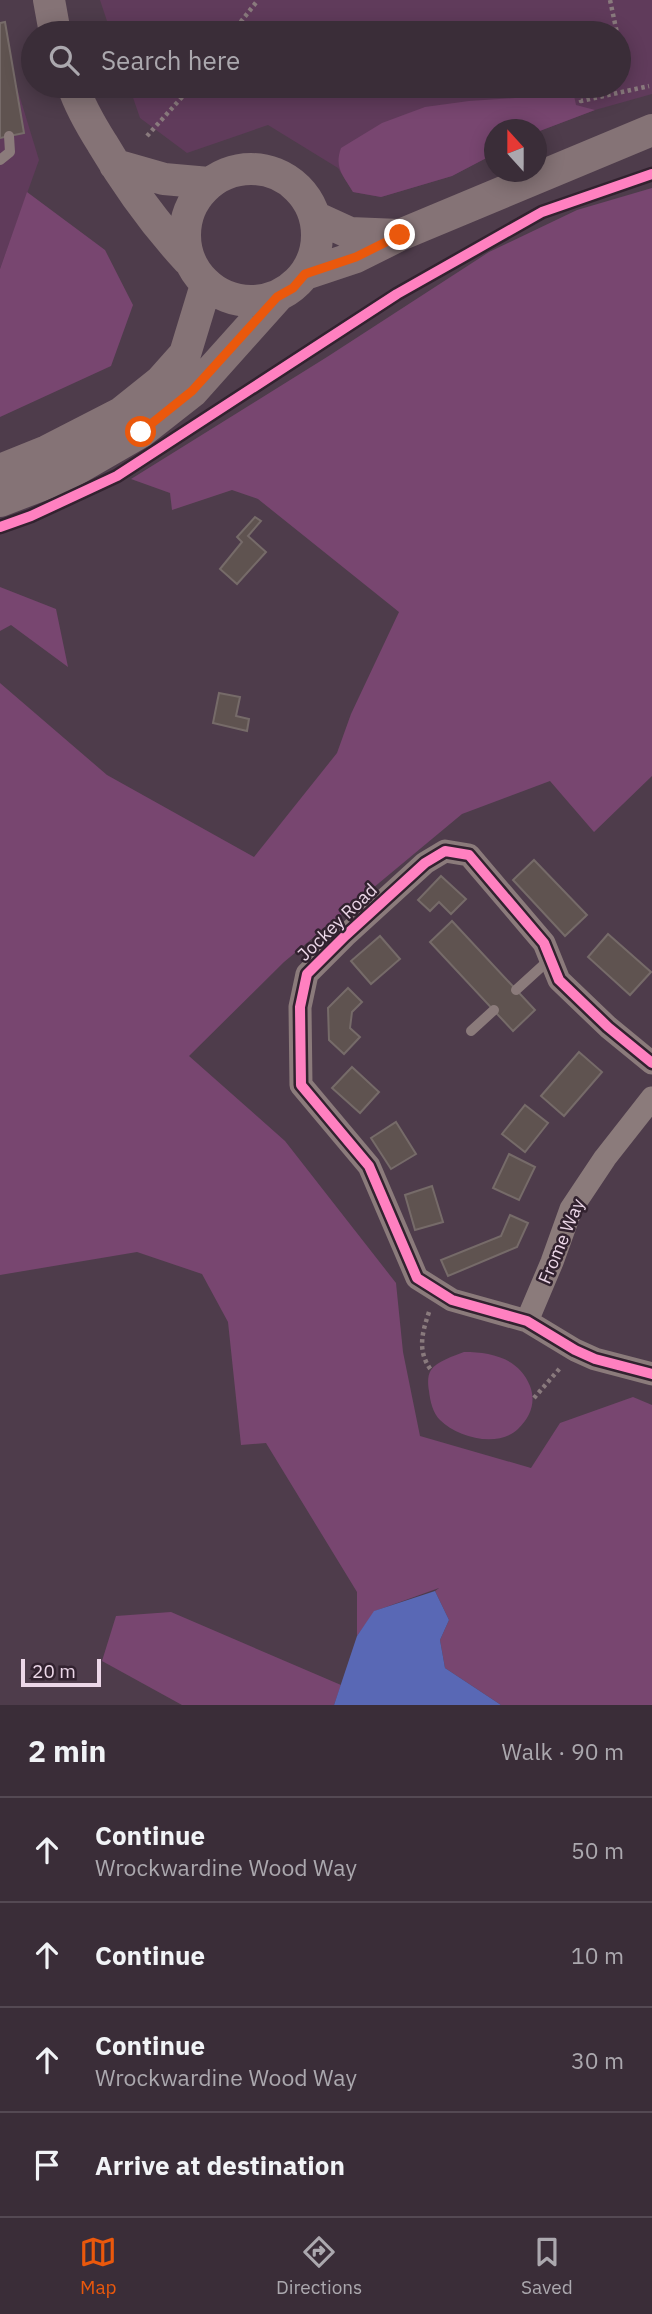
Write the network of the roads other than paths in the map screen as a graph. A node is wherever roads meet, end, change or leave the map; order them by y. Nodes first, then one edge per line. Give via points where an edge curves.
1 (49, 0) edge
2 (53, 21) edge
3 (77, 98) edge
4 (652, 130) edge
5 (9, 136) dead end
6 (0, 160) edge
7 (115, 165) junction
8 (209, 183) junction
9 (315, 218) junction
10 (400, 235) junction
11 (197, 273) junction
12 (305, 274) junction
13 (277, 297) junction
14 (0, 470) edge
15 (0, 501) edge
16 (550, 959) junction
17 (516, 990) dead end
18 (494, 1010) dead end
19 (471, 1031) dead end
20 (652, 1063) edge
21 (652, 1098) edge
22 (527, 1321) junction
23 (652, 1374) edge

1 - 2 main road
3 - 7 main road
4 - 10 main road
5 - 6 lane via 10,152
7 - 8 main road via 164,179
7 - 11 main road via 154,223
8 - 9 main road via 239,170 270,171 297,187
8 - 11 main road via 191,205 184,232
9 - 10 main road via 350,233
9 - 12 main road via 318,237
10 - 12 main road via 356,257
11 - 13 main road via 228,298 252,302
11 - 14 main road via 185,354 161,381 121,413
12 - 13 main road
13 - 15 main road via 192,391 141,432 63,477
16 - 17 lane
16 - 20 street, Jockey Road via 559,980
16 - 22 street, Jockey Road via 544,943 469,855 445,851 425,863 307,974 300,1007 301,1085 369,1166 416,1278 452,1300
18 - 19 lane
21 - 22 street, Frome Way via 571,1209
22 - 23 street, Jockey Road via 595,1359

